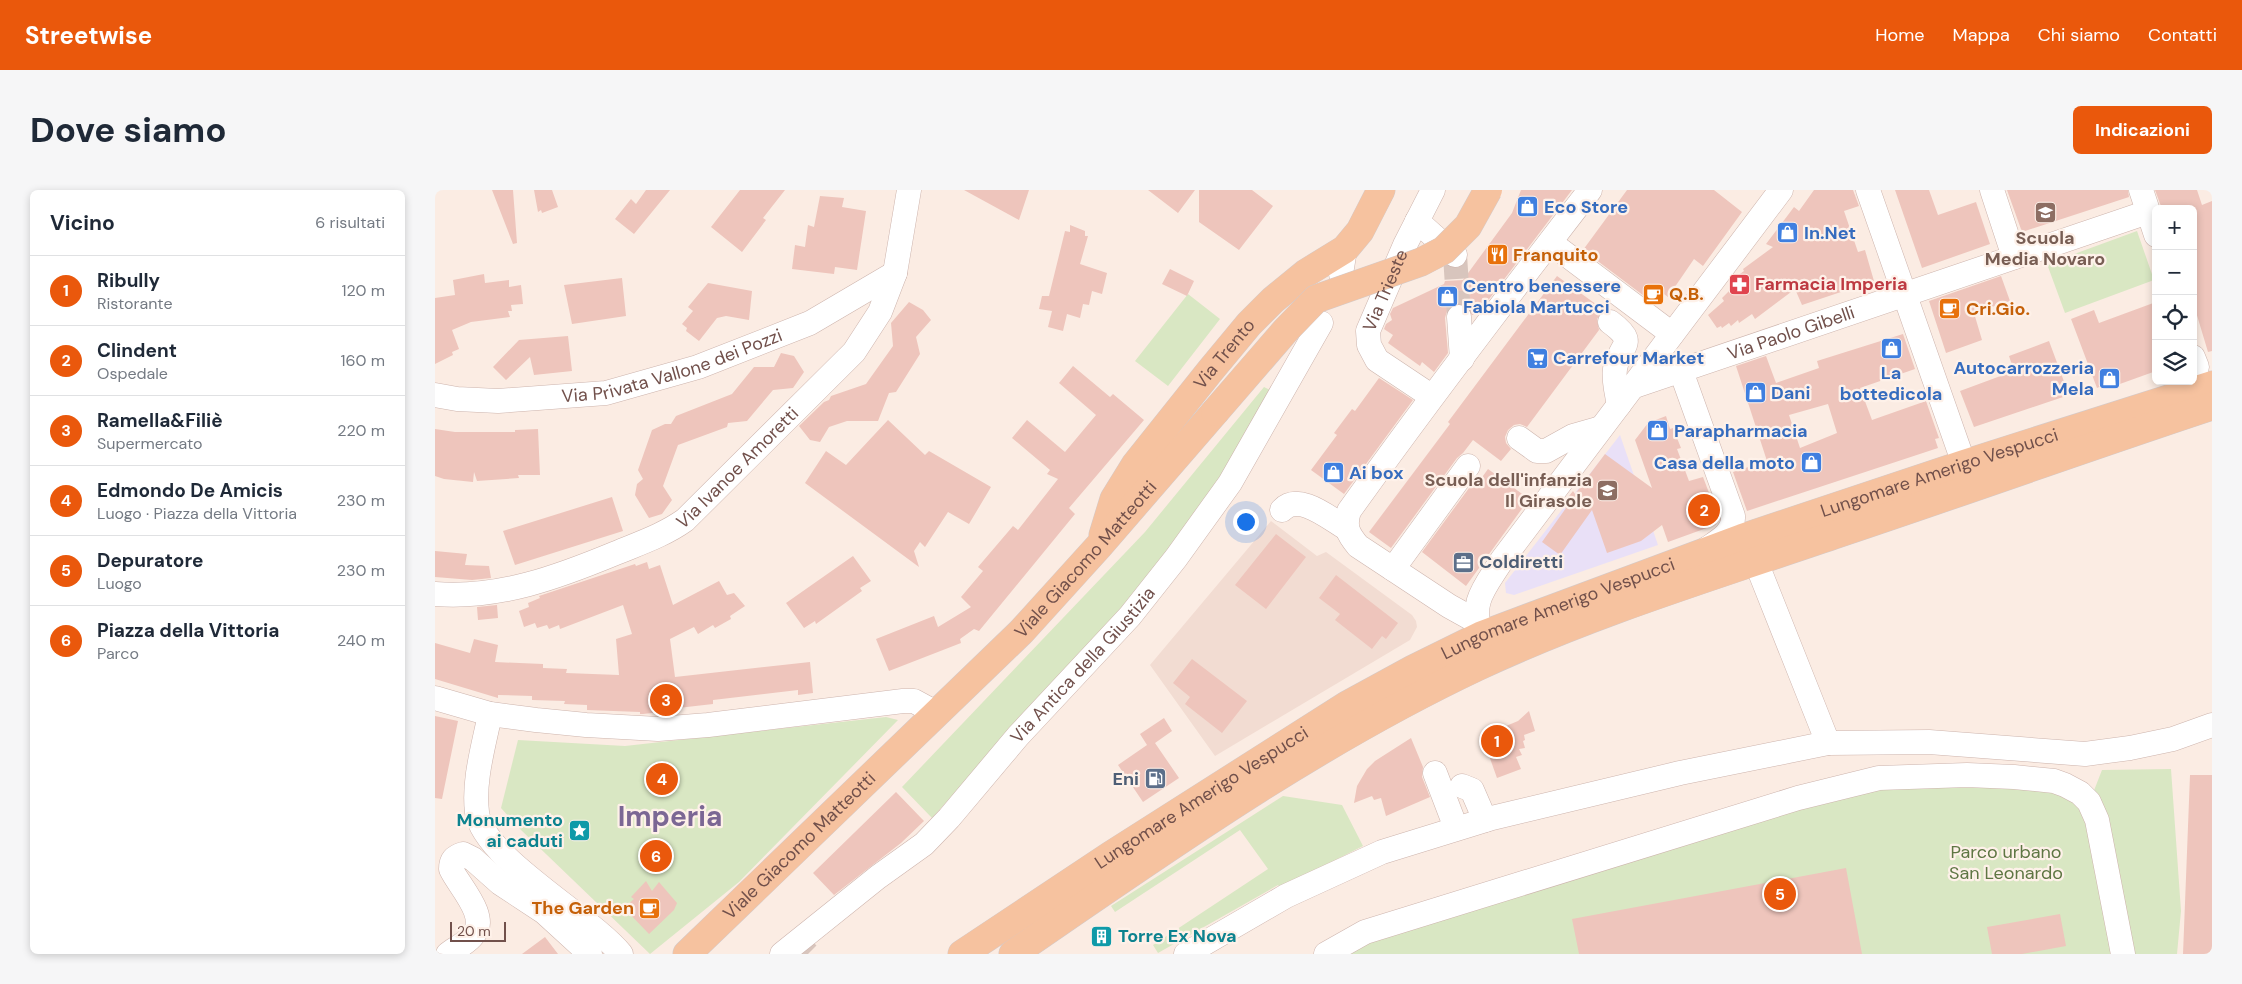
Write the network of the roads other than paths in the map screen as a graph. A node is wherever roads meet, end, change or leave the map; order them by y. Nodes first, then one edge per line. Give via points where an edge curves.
1 (909, 190) edge
2 (1381, 190) edge
3 (1433, 190) edge
4 (1488, 190) edge
5 (1590, 190) edge
6 (1781, 190) edge
7 (1868, 190) edge
8 (1992, 190) edge
9 (2145, 201) edge
10 (1417, 221) junction
11 (2152, 223) edge
12 (1551, 243) junction
13 (1455, 255) tunnel mouth
14 (2014, 257) junction
15 (895, 273) junction
16 (1904, 294) junction
17 (1459, 317) tunnel mouth
18 (1611, 322) dead end
19 (1321, 323) dead end
20 (1672, 334) junction
21 (1462, 359) junction
22 (1681, 370) junction
23 (2182, 389) edge
24 (435, 395) edge
25 (1431, 396) junction
26 (1625, 396) junction
27 (2209, 397) edge
28 (1171, 419) junction
29 (1601, 428) junction
30 (2063, 432) junction
31 (1519, 438) dead end
32 (1183, 450) junction
33 (1964, 464) junction
34 (2032, 468) junction
35 (1472, 469) dead end
36 (1925, 504) junction
37 (1282, 510) dead end
38 (1789, 523) junction
39 (1346, 528) junction
40 (1099, 546) junction
41 (1700, 554) junction
42 (1756, 562) junction
43 (1398, 572) junction
44 (435, 594) edge
45 (1479, 628) junction
46 (1529, 644) junction
47 (1458, 677) junction
48 (435, 698) edge
49 (936, 713) junction
50 (490, 714) junction
51 (2212, 725) edge
52 (1828, 743) junction
53 (1435, 773) dead end
54 (1462, 786) dead end
55 (1485, 820) junction
56 (1456, 828) junction
57 (789, 948) edge
58 (448, 954) edge
59 (589, 954) edge
60 (621, 954) edge
61 (687, 954) edge
62 (962, 954) edge
63 (1013, 954) edge
64 (1186, 954) edge
65 (1326, 954) edge
66 (2123, 954) edge

1 - 15 street, Via Ivanoe Amoretti
2 - 28 main road, Via Trento via 1343,262 1306,273 1273,300 1249,324
3 - 10 street, Via Trieste
4 - 32 main road, Viale Giacomo Matteotti, bridge via 1468,226 1444,250 1421,262 1316,299
5 - 12 street
6 - 20 street
7 - 16 street
8 - 14 street
9 - 11 street
9 - 14 street, Via Paolo Gibelli
10 - 13 street
10 - 25 street, Via Trieste via 1368,331 1369,345 1377,360
12 - 20 street
12 - 21 street
14 - 16 street, Via Paolo Gibelli
15 - 24 street, Via Privata Vallone dei Pozzi via 810,323 697,367 606,393 498,401
15 - 44 street, Via Ivanoe Amoretti via 880,312 854,352 685,520 661,535 536,582 474,595
16 - 22 street, Via Paolo Gibelli
16 - 33 street
17 - 21 street
18 - 26 street via 1625,335 1626,341 1614,372
19 - 57 street, Via Antica della Giustizia via 1230,483 1130,616 1017,736 927,847 878,877
20 - 26 street
21 - 25 street
22 - 26 street, Via Paolo Gibelli
22 - 41 street via 1734,522 1727,533
23 - 27 main road, Lungomare Amerigo Vespucci
23 - 30 main road, Lungomare Amerigo Vespucci
25 - 39 street via 1349,511
26 - 29 street
27 - 34 main road, Lungomare Amerigo Vespucci
28 - 32 main road via 1171,431
28 - 40 main road, Via Trento via 1114,498
29 - 31 street via 1573,436 1546,451 1537,451
29 - 45 street via 1502,560 1478,599
30 - 33 main road, Lungomare Amerigo Vespucci
30 - 34 main road via 2032,451 2029,458
32 - 40 main road, Viale Giacomo Matteotti
33 - 36 main road via 1966,475 1963,482
33 - 38 main road, Lungomare Amerigo Vespucci
34 - 36 main road, Lungomare Amerigo Vespucci
35 - 43 street
36 - 42 main road, Lungomare Amerigo Vespucci
37 - 39 street via 1288,504 1305,505
38 - 41 main road, Lungomare Amerigo Vespucci
38 - 42 main road via 1763,539 1755,554
39 - 43 street via 1358,546
40 - 49 main road, Viale Giacomo Matteotti via 1021,632
41 - 45 main road, Lungomare Amerigo Vespucci
42 - 46 main road, Lungomare Amerigo Vespucci via 1636,602
42 - 52 street
43 - 45 street
45 - 46 main road via 1489,642 1503,647
45 - 47 main road via 1483,644 1478,658
45 - 62 main road, Lungomare Amerigo Vespucci via 1347,705
46 - 47 main road, Lungomare Amerigo Vespucci
47 - 63 main road, Lungomare Amerigo Vespucci via 1304,759 1159,853
48 - 50 street
49 - 50 street via 914,701 903,701 658,728 586,725
49 - 61 main road, Viale Giacomo Matteotti
50 - 60 street via 475,789 477,814 483,832 522,871 601,933
51 - 52 street via 2130,748 2085,754 1929,742
52 - 55 street via 1680,773
53 - 56 street
54 - 55 street via 1472,790
55 - 56 street
56 - 64 street via 1382,852 1286,896
58 - 59 street via 477,930 475,909 451,869 451,862 463,854 544,912
65 - 66 street via 1365,932 1798,798 1879,778 1967,776 2054,781 2073,788 2089,802 2097,820

